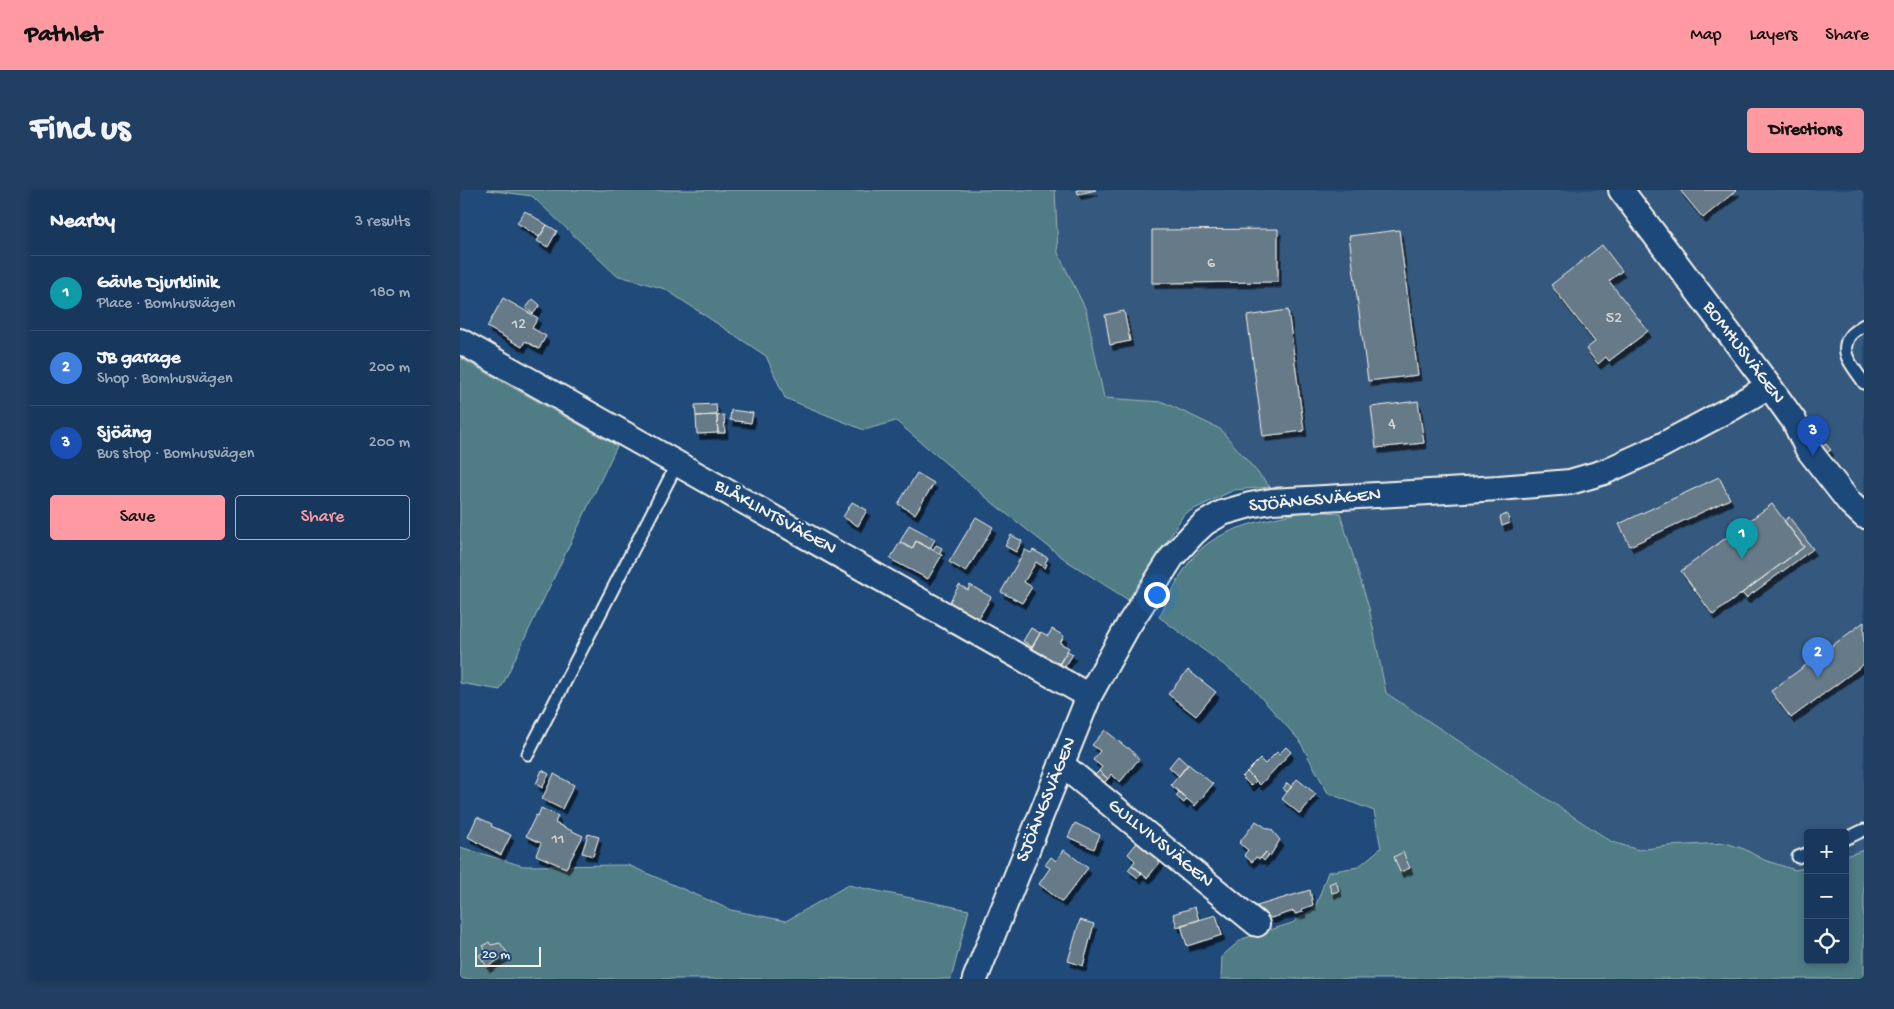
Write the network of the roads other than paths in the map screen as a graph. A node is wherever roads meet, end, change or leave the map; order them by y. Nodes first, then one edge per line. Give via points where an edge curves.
1 (1621, 190) edge
2 (1864, 325) edge
3 (460, 341) edge
4 (1864, 383) edge
5 (1769, 386) junction
6 (677, 464) junction
7 (1864, 516) edge
8 (1089, 696) junction
9 (528, 754) dead end
10 (1061, 764) junction
11 (1864, 830) edge
12 (1849, 837) edge
13 (1257, 924) dead end
14 (975, 979) edge

1 - 5 street, BOMHUSVÄGEN
2 - 4 lane via 1849,336 1845,348 1847,358
3 - 6 street, BLÅKLINTSVÄGEN
5 - 7 street, BOMHUSVÄGEN via 1794,421 1807,448
5 - 8 street, SJÖÄNGSVÄGEN via 1655,449 1604,472 1570,482 1272,501 1222,513 1205,523 1172,557
6 - 8 street, BLÅKLINTSVÄGEN
6 - 9 lane
8 - 10 street, SJÖÄNGSVÄGEN
10 - 13 street, GULLVIVSVÄGEN
10 - 14 street, SJÖÄNGSVÄGEN
11 - 12 lane

